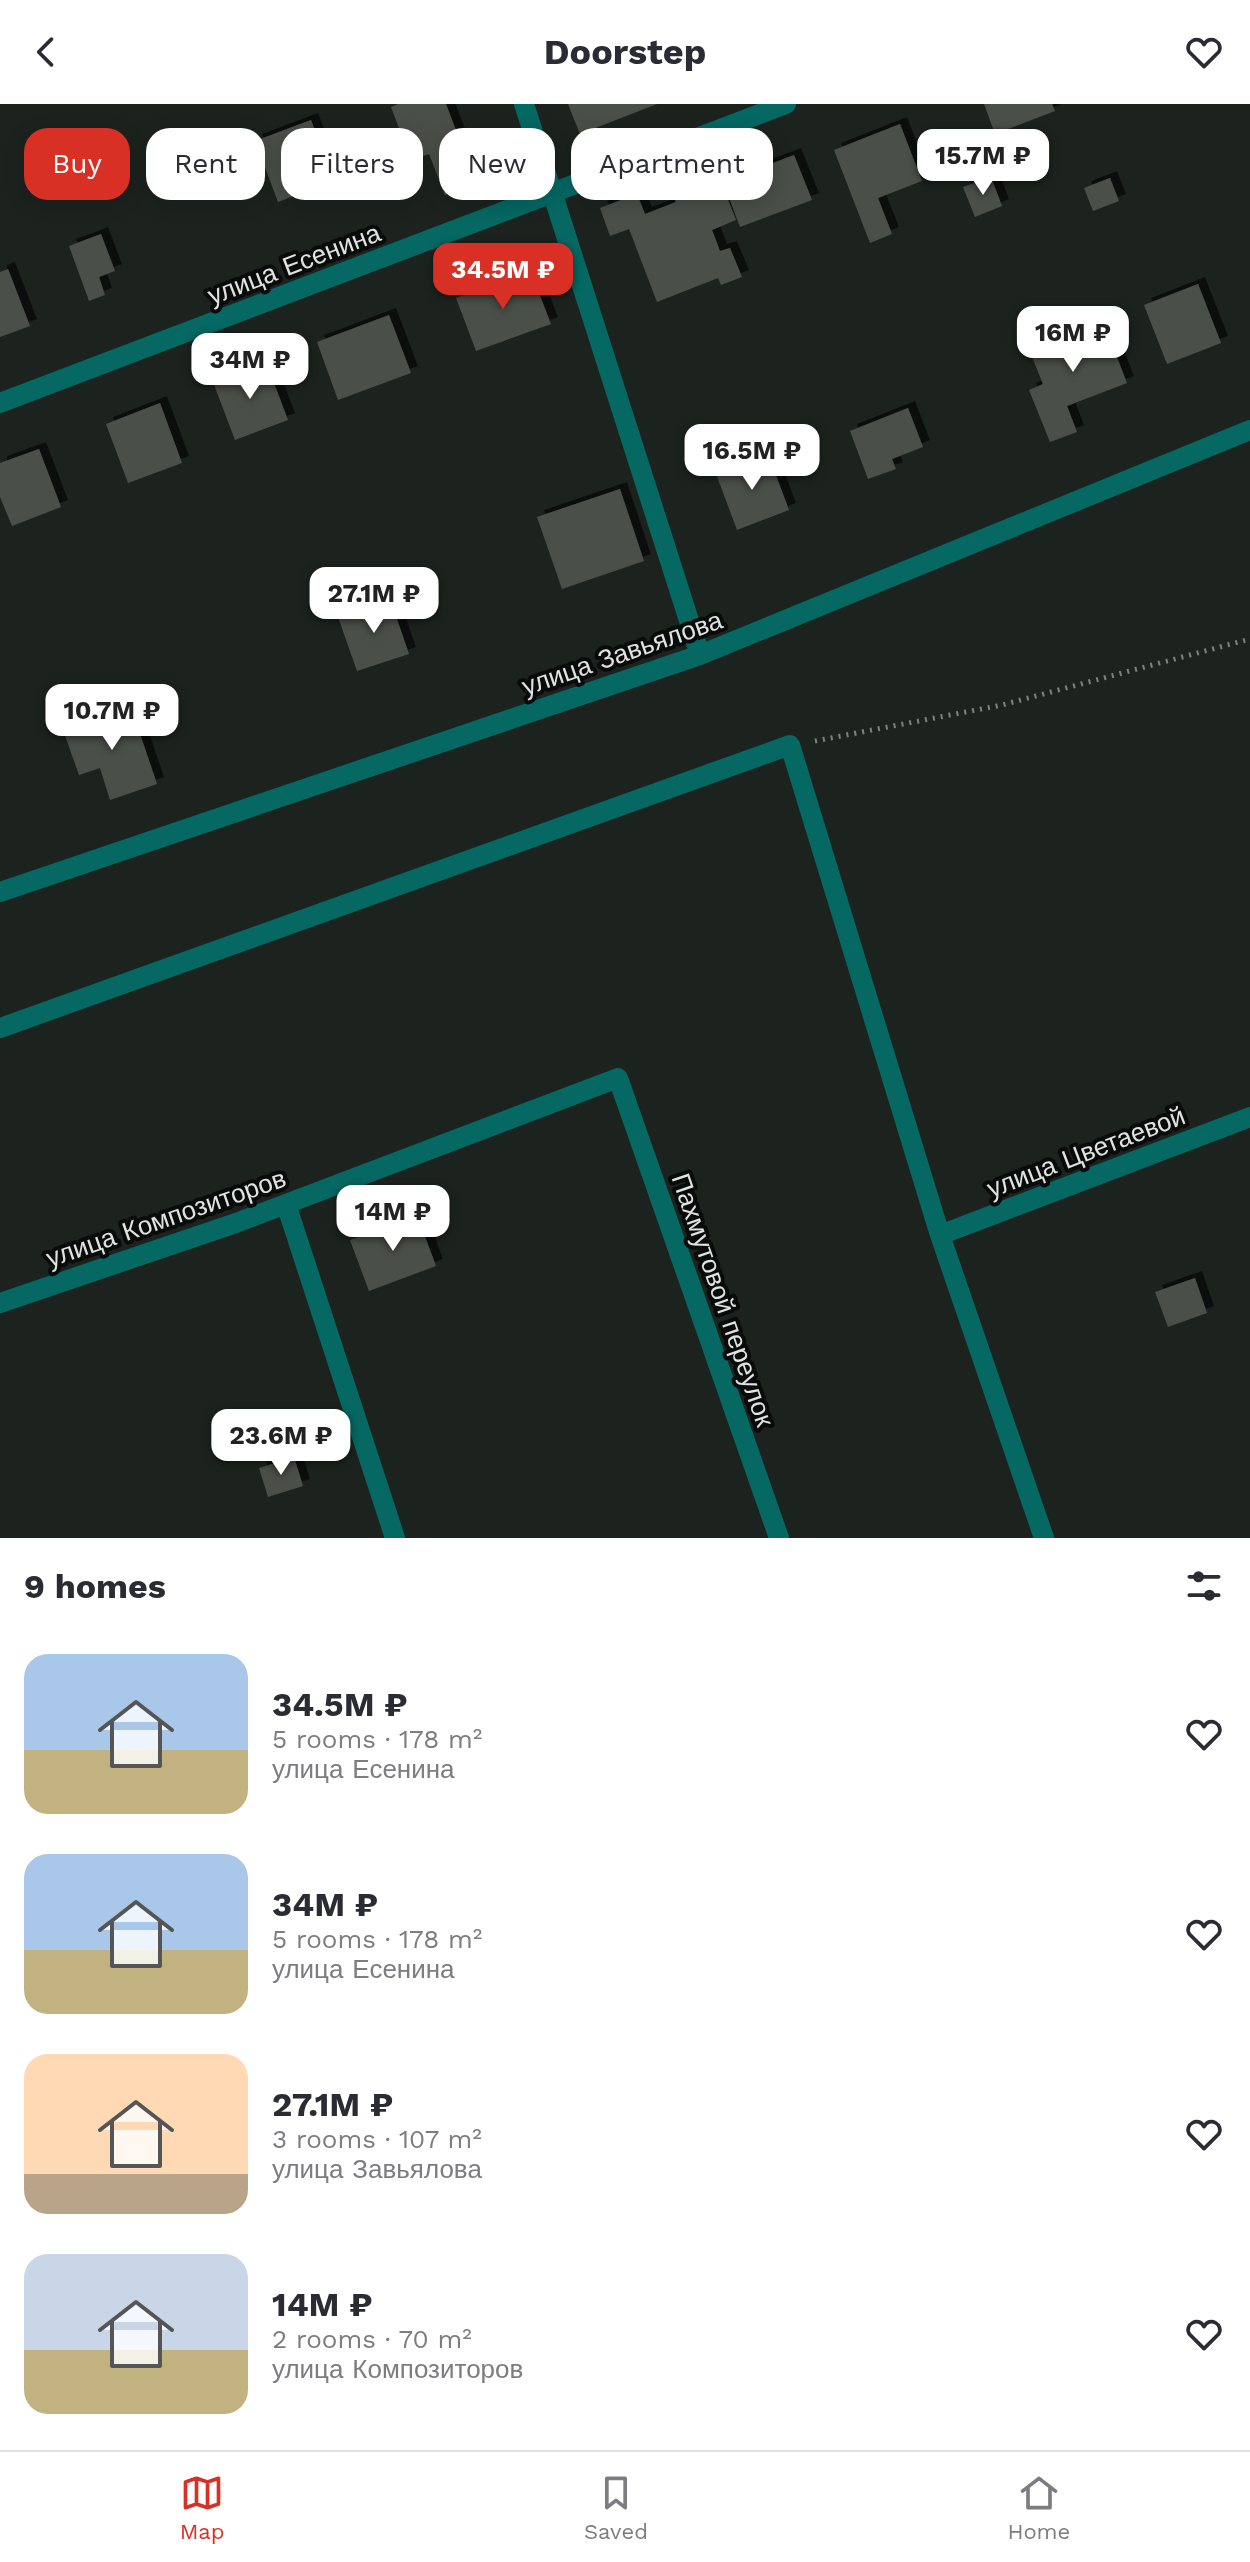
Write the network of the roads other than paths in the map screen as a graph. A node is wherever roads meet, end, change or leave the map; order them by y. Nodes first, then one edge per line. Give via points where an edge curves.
1 (524, 104) edge
2 (786, 104) edge
3 (532, 128) edge
4 (555, 193) edge
5 (537, 200) edge
6 (555, 200) edge
7 (0, 403) edge
8 (1250, 430) edge
9 (700, 655) junction
10 (0, 892) edge
11 (0, 1028) edge
12 (618, 1078) joint
13 (1250, 1117) edge
14 (286, 1204) junction
15 (940, 1235) junction
16 (0, 1303) edge
17 (395, 1538) edge
18 (779, 1538) edge
19 (1044, 1538) edge

1 - 3 street
2 - 4 street, улица Есенина
5 - 7 street, улица Есенина
6 - 9 street
8 - 9 street, улица Завьялова
9 - 10 street, улица Завьялова
11 - 15 street via 790,745
12 - 14 street, улица Композиторов
12 - 18 street, Пахмутовой переулок
13 - 15 street, улица Цветаевой
14 - 16 street, улица Композиторов
14 - 17 street
15 - 19 street

